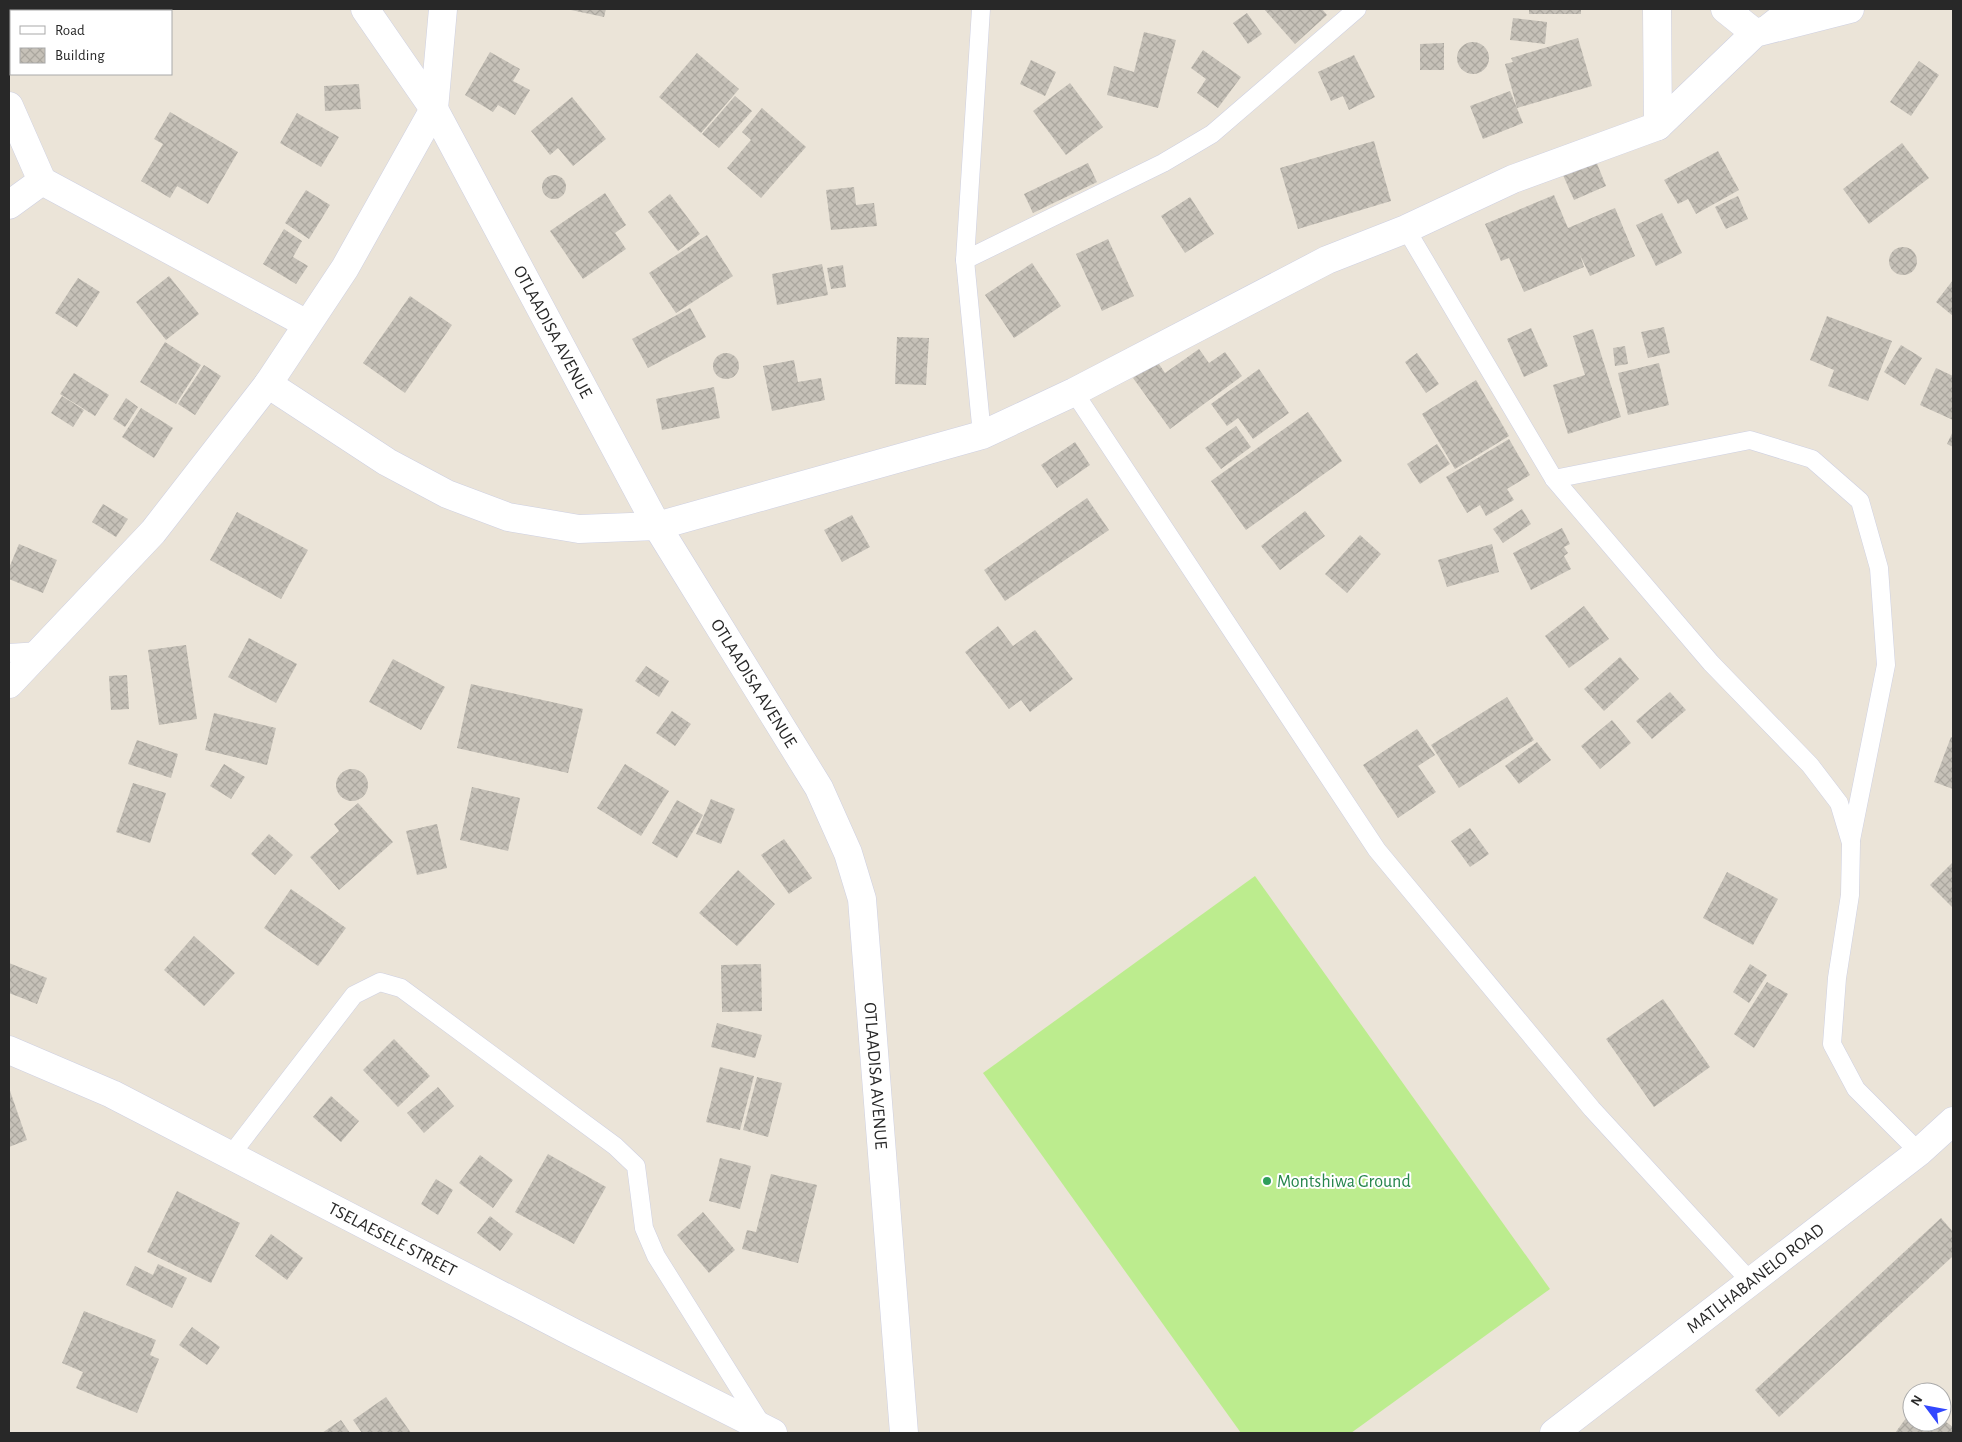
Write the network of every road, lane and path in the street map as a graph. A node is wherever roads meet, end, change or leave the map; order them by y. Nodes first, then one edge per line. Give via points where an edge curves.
1 (365, 9) edge
2 (443, 9) edge
3 (981, 9) edge
4 (1357, 9) edge
5 (1657, 9) edge
6 (1724, 9) edge
7 (1785, 9) edge
8 (1850, 9) edge
9 (1755, 33) junction
10 (9, 106) edge
11 (434, 109) junction
12 (1658, 126) junction
13 (42, 181) junction
14 (9, 205) edge
15 (1406, 229) junction
16 (965, 260) junction
17 (307, 324) junction
18 (268, 384) junction
19 (1074, 392) junction
20 (982, 434) junction
21 (1554, 479) junction
22 (657, 526) junction
23 (40, 651) junction
24 (9, 653) edge
25 (9, 684) edge
26 (1851, 843) junction
27 (9, 1050) edge
28 (1953, 1121) edge
29 (1919, 1152) junction
30 (230, 1156) junction
31 (1750, 1281) junction
32 (769, 1431) edge
33 (904, 1433) edge
34 (1554, 1433) edge

1 - 11 street, OTLAADISA AVENUE
2 - 11 street
3 - 16 lane
4 - 16 lane via 1212,134 1164,163
5 - 12 street
6 - 9 street
7 - 9 lane
8 - 9 street
9 - 12 street
10 - 13 street
11 - 17 street via 345,268
11 - 22 street, OTLAADISA AVENUE
12 - 15 street via 1513,178
13 - 14 street
13 - 17 street
15 - 19 street via 1327,260
15 - 21 lane
16 - 20 lane
17 - 18 street
18 - 22 street via 388,462 447,494 508,518 579,529
18 - 23 street via 153,532
19 - 20 street
19 - 31 lane via 1377,850 1592,1109
20 - 22 street
21 - 26 lane via 1711,663 1810,765 1839,804
21 - 26 lane via 1750,440 1812,459 1860,501 1879,568 1886,665
22 - 33 street, OTLAADISA AVENUE via 819,788 848,853 862,899
23 - 24 lane
23 - 25 street
26 - 29 lane via 1850,895 1837,978 1832,1044 1856,1089
27 - 30 street, TSELAESELE STREET via 112,1094
28 - 29 street, MATLHABANELO ROAD
29 - 31 street, MATLHABANELO ROAD
30 - 32 street, TSELAESELE STREET
30 - 32 lane via 354,995 380,982 401,988 615,1146 636,1166 644,1228 656,1256
31 - 34 street, MATLHABANELO ROAD

